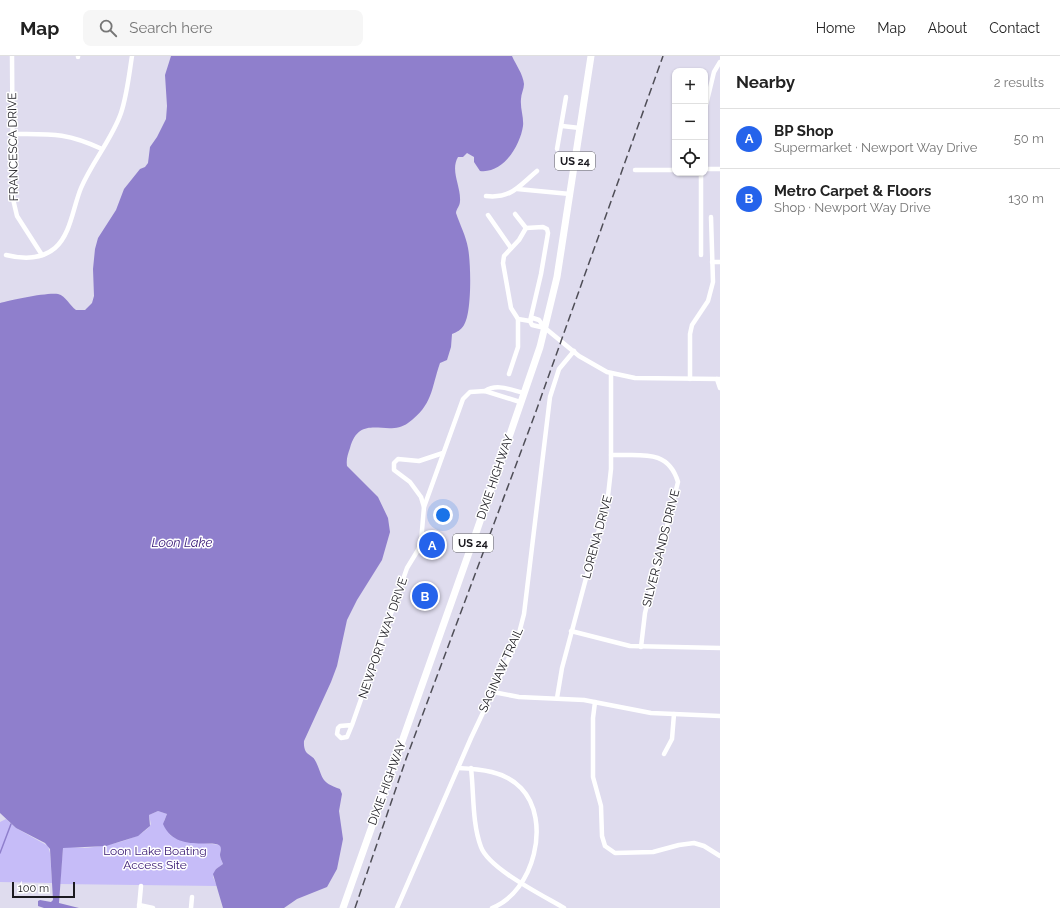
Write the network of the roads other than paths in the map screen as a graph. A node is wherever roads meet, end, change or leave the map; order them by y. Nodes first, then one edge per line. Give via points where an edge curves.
1 (12, 56) edge
2 (132, 56) edge
3 (591, 56) edge
4 (720, 62) edge
5 (566, 97) dead end
6 (706, 104) edge
7 (562, 126) junction
8 (580, 128) junction
9 (12, 134) junction
10 (102, 149) junction
11 (557, 149) dead end
12 (708, 169) edge
13 (720, 169) edge
14 (635, 170) dead end
15 (672, 170) edge
16 (537, 171) dead end
17 (701, 176) edge
18 (517, 189) junction
19 (570, 194) junction
20 (486, 196) dead end
21 (515, 214) dead end
22 (488, 215) dead end
23 (711, 217) dead end
24 (526, 228) junction
25 (511, 248) junction
26 (6, 255) dead end
27 (42, 255) junction
28 (701, 255) dead end
29 (712, 262) junction
30 (720, 262) edge
31 (518, 320) junction
32 (530, 321) junction
33 (545, 328) junction
34 (574, 352) junction
35 (611, 373) junction
36 (509, 374) dead end
37 (690, 379) junction
38 (719, 379) edge
39 (720, 388) edge
40 (485, 391) junction
41 (524, 393) junction
42 (520, 402) junction
43 (443, 454) junction
44 (611, 455) junction
45 (424, 506) junction
46 (571, 631) junction
47 (640, 647) junction
48 (720, 648) edge
49 (493, 692) junction
50 (557, 698) junction
51 (595, 702) junction
52 (674, 714) junction
53 (720, 716) edge
54 (352, 725) dead end
55 (664, 754) dead end
56 (458, 768) junction
57 (471, 768) junction
58 (720, 856) edge
59 (522, 883) junction
60 (142, 886) dead end
61 (192, 897) dead end
62 (139, 907) edge
63 (153, 908) edge
64 (191, 908) edge
65 (343, 908) edge
66 (397, 908) edge
67 (402, 908) edge
68 (492, 908) edge
69 (564, 908) edge

1 - 9 street, FRANCESCA DRIVE
2 - 10 street via 121,114
3 - 8 main road, DIXIE HIGHWAY / US 24
4 - 6 street via 714,72
5 - 7 street
7 - 8 street
7 - 11 street
8 - 19 main road, DIXIE HIGHWAY / US 24
9 - 10 street via 61,134
9 - 27 street, FRANCESCA DRIVE via 12,199 17,216
10 - 27 street via 80,189 66,234 54,249
12 - 13 street
14 - 15 street
16 - 18 street
17 - 28 street
18 - 19 street
18 - 20 street via 503,197
19 - 33 main road, DIXIE HIGHWAY / US 24 via 557,277
21 - 24 street
22 - 25 street
23 - 29 street
24 - 25 street
24 - 32 street via 543,227 548,231
25 - 31 street via 504,256 503,270 511,308
26 - 27 street via 21,258
29 - 30 street
29 - 37 street via 711,293 692,325 690,334
31 - 32 street
31 - 36 street via 518,347
32 - 33 street via 533,318 539,320
33 - 34 street
33 - 41 main road, DIXIE HIGHWAY / US 24
34 - 35 street via 590,364
34 - 49 street, SAGINAW TRAIL via 559,369 551,392 522,625
35 - 37 street via 635,378
35 - 44 street, LORENA DRIVE
37 - 38 street
38 - 39 street
40 - 41 street, NEWPORT WAY DRIVE via 498,387
40 - 42 street
40 - 43 street, NEWPORT WAY DRIVE via 470,392 463,399
41 - 42 main road, DIXIE HIGHWAY / US 24
42 - 65 main road, DIXIE HIGHWAY / US 24 via 475,537
43 - 45 street, NEWPORT WAY DRIVE
43 - 45 street via 419,461 398,459 394,463 394,470 410,482
44 - 46 street, LORENA DRIVE via 608,496
44 - 47 street, SILVER SANDS DRIVE via 655,456 663,459 669,464 678,482 644,613
45 - 54 street, NEWPORT WAY DRIVE via 421,542 406,572
46 - 47 street
46 - 50 street, LORENA DRIVE
47 - 48 street
49 - 50 street via 509,696
49 - 56 street, SAGINAW TRAIL
50 - 51 street
51 - 52 street via 651,713
51 - 58 street via 593,777 601,806 605,846 615,853 653,852 694,843
52 - 53 street
52 - 55 street via 672,739
56 - 57 street
56 - 66 street, SAGINAW TRAIL
57 - 59 street via 481,848 493,863
57 - 59 street via 483,769 510,779 520,787 534,810 536,842 529,870
59 - 68 street via 511,897
59 - 69 street
60 - 62 street
61 - 64 street
62 - 63 street
66 - 67 street

